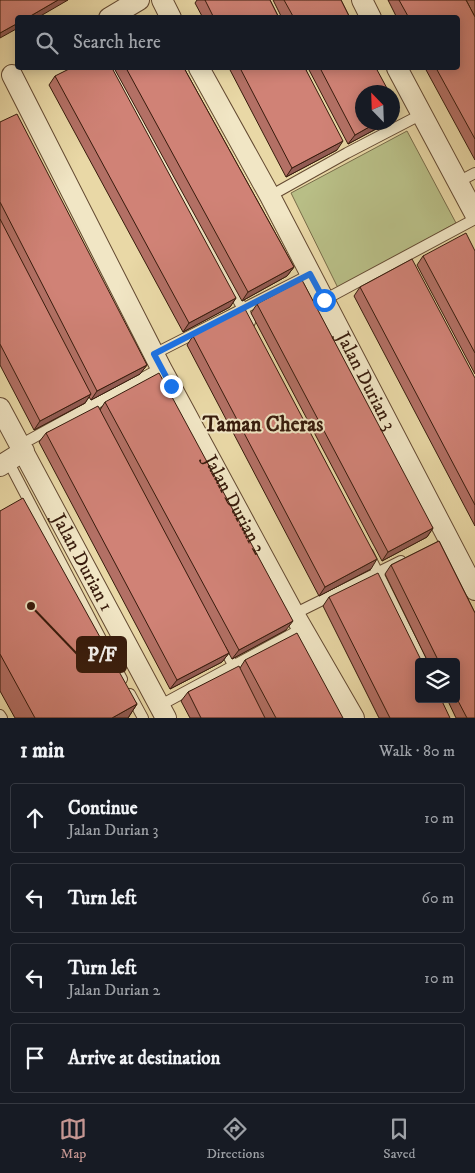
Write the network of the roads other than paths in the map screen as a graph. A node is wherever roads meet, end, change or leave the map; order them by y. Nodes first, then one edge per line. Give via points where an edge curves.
1 (139, 0) edge
2 (162, 0) edge
3 (362, 0) edge
4 (114, 15) edge
5 (170, 15) edge
6 (370, 15) edge
7 (113, 70) edge
8 (200, 70) edge
9 (398, 70) edge
10 (12, 75) edge
11 (422, 114) junction
12 (467, 178) edge
13 (270, 196) junction
14 (475, 214) edge
15 (475, 219) edge
16 (310, 274) junction
17 (324, 300) junction
18 (243, 308) junction
19 (257, 335) edge
20 (158, 361) junction
21 (79, 380) edge
22 (92, 406) junction
23 (0, 408) edge
24 (107, 432) edge
25 (13, 456) edge
26 (365, 546) edge
27 (413, 555) edge
28 (378, 573) junction
29 (475, 590) edge
30 (299, 621) junction
31 (216, 632) edge
32 (420, 658) edge
33 (234, 666) junction
34 (248, 692) edge
35 (162, 712) edge
36 (0, 714) edge
37 (2, 718) edge
38 (143, 718) edge
39 (354, 718) edge

1 - 4 street
2 - 5 street
3 - 6 street
7 - 18 lane
8 - 13 street, Jalan Durian 3
9 - 11 street
10 - 20 street, Jalan Durian 2
11 - 12 street
11 - 13 lane via 344,149
12 - 14 street
13 - 16 street, Jalan Durian 3
15 - 17 lane via 409,260
16 - 17 street, Jalan Durian 3
16 - 18 lane
17 - 29 street, Jalan Durian 3 via 443,540
18 - 19 lane
18 - 20 lane
20 - 22 lane
20 - 30 street, Jalan Durian 2
21 - 22 lane
22 - 24 lane
22 - 25 lane
23 - 25 street, Jalan Durian 1
25 - 35 street, Jalan Durian 1
25 - 38 lane
26 - 28 lane
27 - 28 lane
28 - 30 lane
28 - 32 lane
30 - 33 lane
30 - 39 street, Jalan Durian 2
31 - 33 lane
33 - 34 lane
33 - 35 lane
36 - 37 lane

